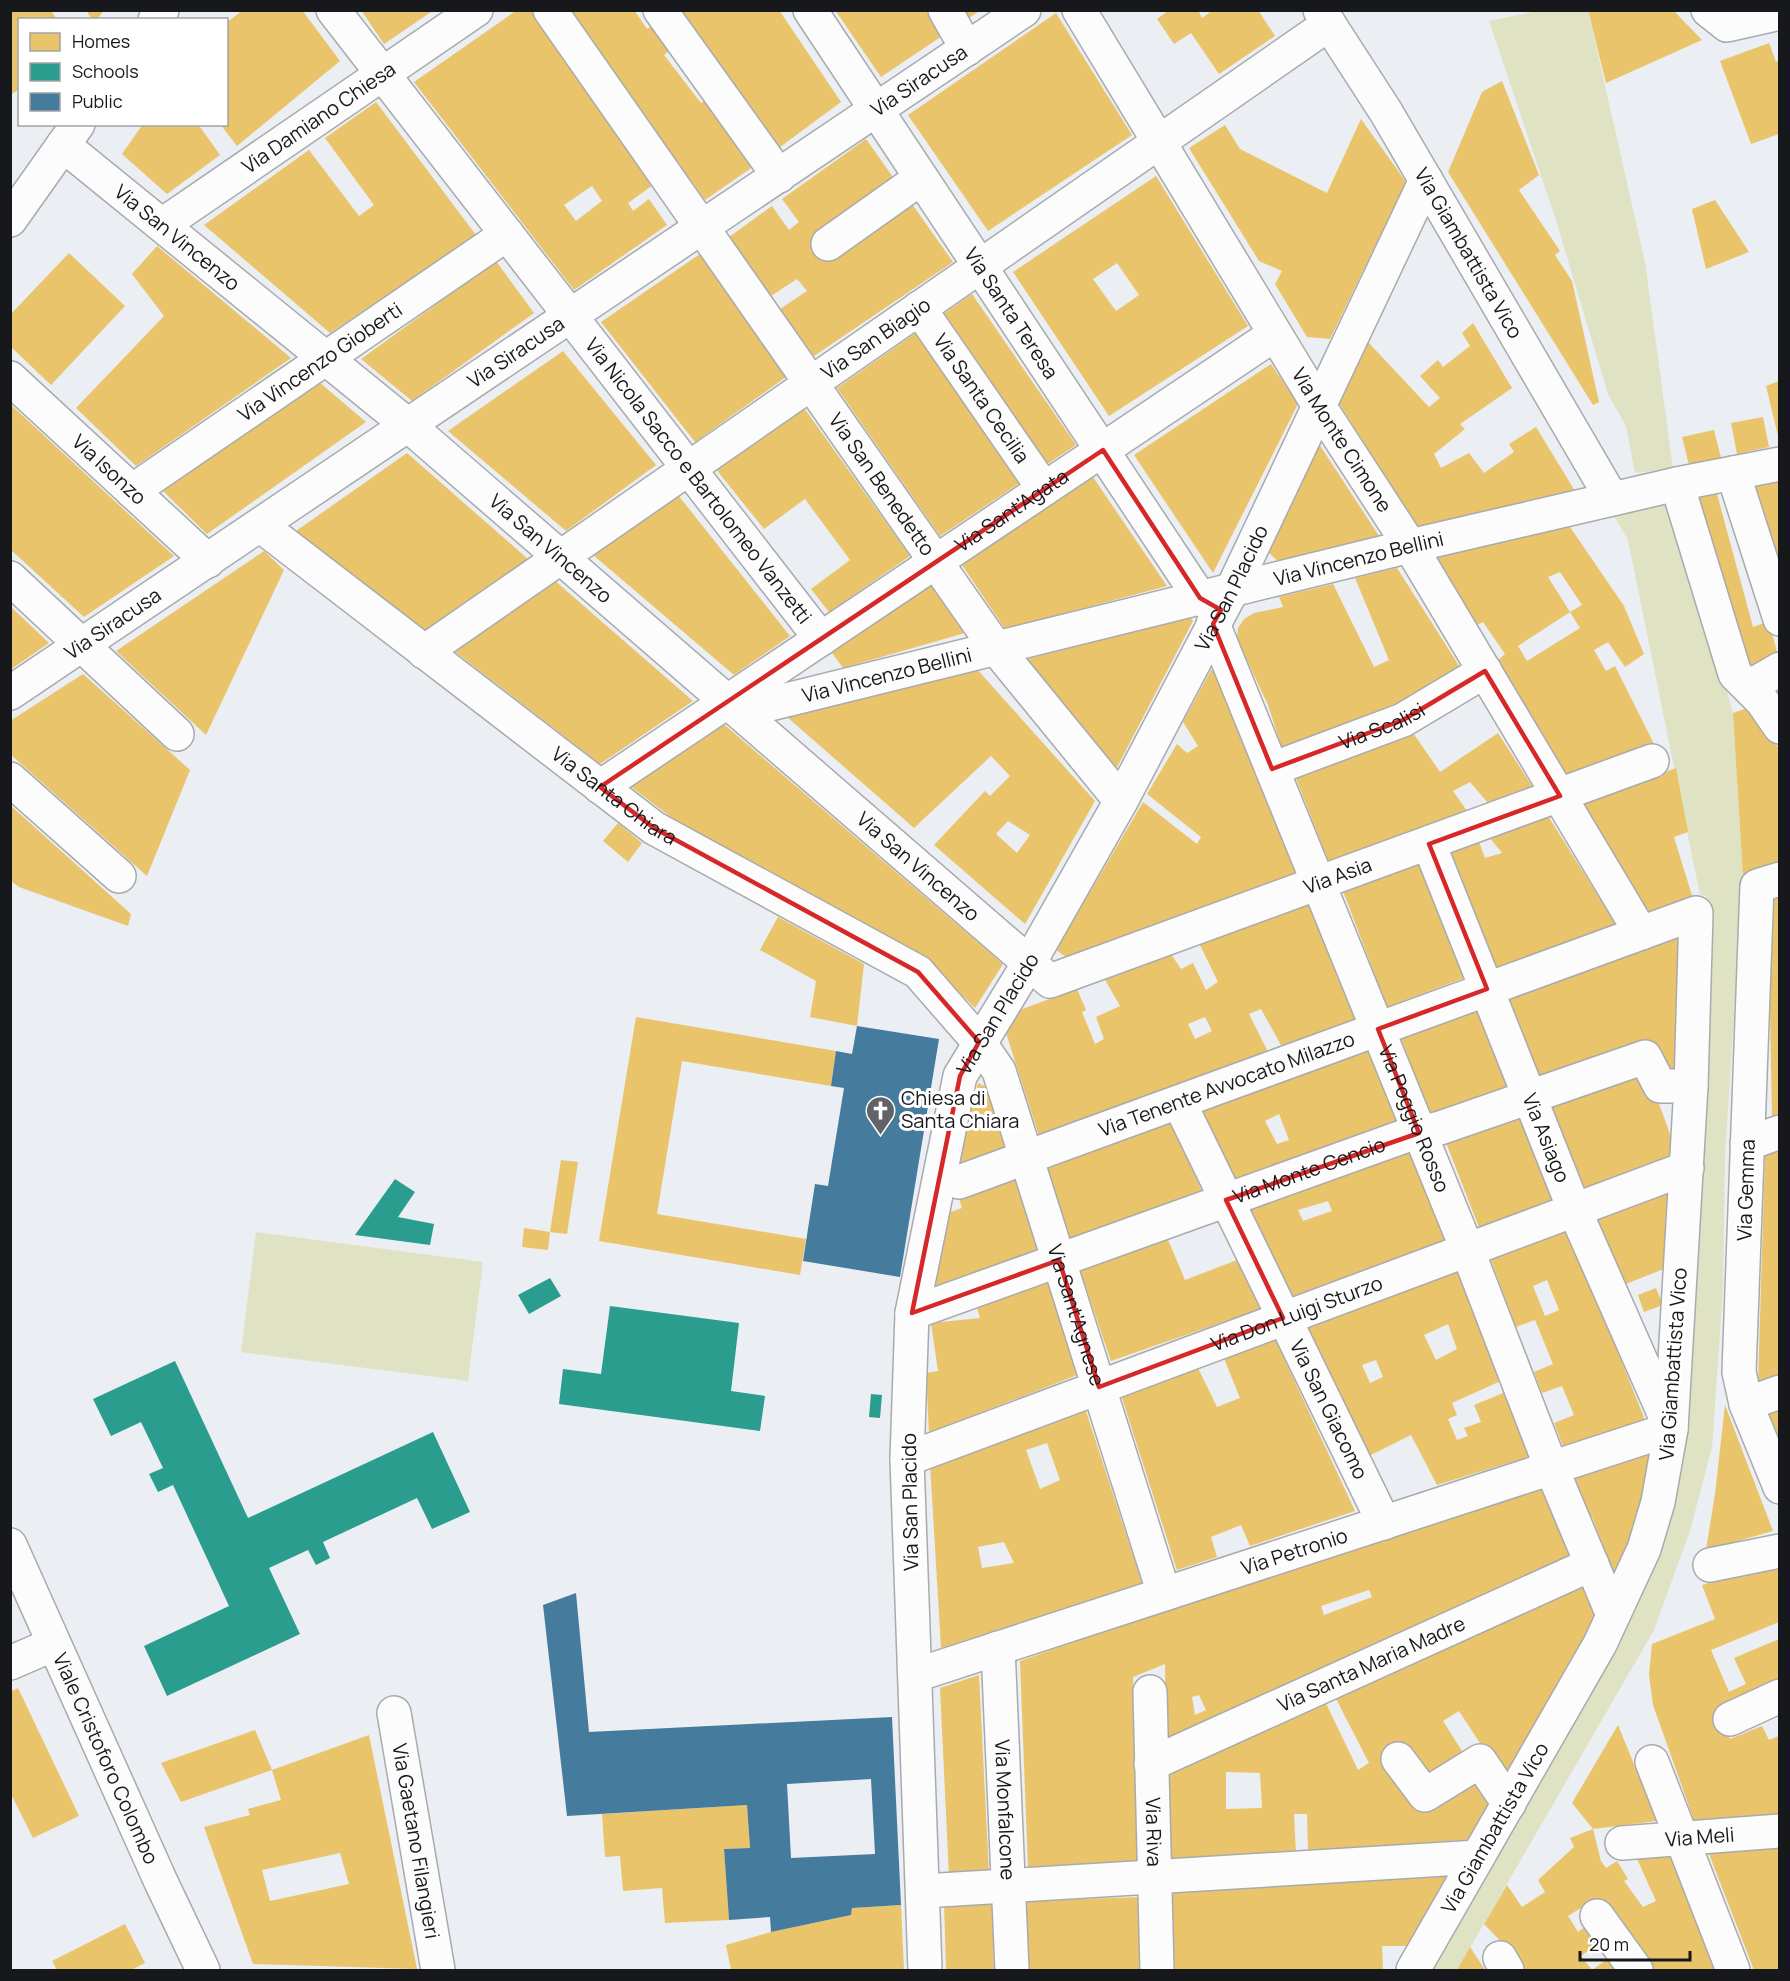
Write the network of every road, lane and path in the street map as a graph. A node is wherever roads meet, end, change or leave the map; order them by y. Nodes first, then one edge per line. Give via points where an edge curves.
1 (333, 10) edge
2 (476, 10) edge
3 (550, 10) edge
4 (660, 10) edge
5 (810, 10) edge
6 (945, 10) edge
7 (1024, 10) edge
8 (1079, 10) edge
9 (1708, 10) edge
10 (1769, 13) edge
11 (1325, 17) edge
12 (967, 49) junction
13 (382, 75) junction
14 (876, 110) junction
15 (70, 135) edge
16 (1159, 142) junction
17 (779, 176) junction
18 (921, 178) junction
19 (1426, 180) junction
20 (10, 220) edge
21 (162, 225) junction
22 (702, 228) junction
23 (507, 234) junction
24 (828, 244) dead end
25 (980, 266) junction
26 (919, 308) junction
27 (571, 317) junction
28 (1275, 334) junction
29 (325, 358) junction
30 (10, 378) edge
31 (811, 384) junction
32 (1319, 406) junction
33 (409, 426) junction
34 (1103, 450) junction
35 (1779, 464) edge
36 (689, 469) junction
37 (1733, 473) junction
38 (1677, 484) junction
39 (1044, 489) junction
40 (132, 491) junction
41 (1612, 499) junction
42 (260, 525) junction
43 (1410, 546) junction
44 (561, 558) junction
45 (208, 561) junction
46 (936, 562) junction
47 (10, 578) edge
48 (1217, 605) junction
49 (1778, 614) edge
50 (821, 639) junction
51 (82, 645) junction
52 (996, 648) junction
53 (424, 652) junction
54 (1779, 669) edge
55 (1485, 670) junction
56 (1749, 687) junction
57 (10, 693) edge
58 (727, 701) junction
59 (1779, 727) edge
60 (177, 734) dead end
61 (1652, 761) dead end
62 (1272, 769) junction
63 (10, 779) edge
64 (600, 787) junction
65 (1560, 796) junction
66 (1121, 801) junction
67 (1429, 844) junction
68 (119, 876) dead end
69 (1768, 882) edge
70 (1319, 884) junction
71 (1696, 913) joint
72 (1641, 933) junction
73 (1029, 963) junction
74 (1487, 989) junction
75 (1378, 1029) junction
76 (979, 1042) junction
77 (1691, 1086) junction
78 (1530, 1097) junction
79 (1179, 1102) junction
80 (1779, 1132) edge
81 (1419, 1133) junction
82 (1747, 1144) junction
83 (1026, 1158) junction
84 (1686, 1168) junction
85 (959, 1182) dead end
86 (1226, 1200) junction
87 (1575, 1209) junction
88 (1467, 1250) junction
89 (1059, 1260) junction
90 (912, 1313) junction
91 (1283, 1318) junction
92 (1099, 1387) junction
93 (1779, 1392) edge
94 (1746, 1404) junction
95 (1671, 1429) junction
96 (907, 1458) junction
97 (1551, 1467) junction
98 (1779, 1488) edge
99 (1384, 1523) junction
100 (10, 1545) edge
101 (1779, 1551) edge
102 (1592, 1564) junction
103 (1710, 1565) dead end
104 (1164, 1594) junction
105 (1614, 1615) junction
106 (54, 1644) junction
107 (998, 1648) junction
108 (10, 1664) edge
109 (916, 1676) junction
110 (1150, 1692) dead end
111 (1779, 1696) edge
112 (394, 1713) dead end
113 (1730, 1719) dead end
114 (1398, 1759) dead end
115 (1652, 1762) dead end
116 (1151, 1764) junction
117 (1509, 1804) junction
118 (1779, 1832) edge
119 (1682, 1838) junction
120 (1622, 1843) dead end
121 (1478, 1857) junction
122 (1154, 1877) junction
123 (1008, 1886) junction
124 (923, 1891) junction
125 (1597, 1916) dead end
126 (203, 1971) edge
127 (438, 1971) edge
128 (925, 1971) edge
129 (1012, 1971) edge
130 (1157, 1971) edge
131 (1413, 1971) edge
132 (1636, 1971) edge
133 (1733, 1971) edge

1 - 13 street, Via Nicola Sacco e Bartolomeo Vanzetti
2 - 13 street, Via Damiano Chiesa
3 - 22 street, Via San Benedetto
4 - 17 street
5 - 14 street, Via Santa Teresa
6 - 12 street
7 - 12 street, Via Siracusa
8 - 16 street, Via Monte Cimone
9 - 10 street via 1727,25
11 - 16 street, Via San Biagio
11 - 19 street, Via Giambattista Vico
12 - 14 street, Via Siracusa
13 - 21 street, Via Damiano Chiesa
13 - 23 street, Via Nicola Sacco e Bartolomeo Vanzetti
14 - 17 street, Via Siracusa
14 - 18 street, Via Santa Teresa
15 - 20 street
15 - 21 street, Via San Vincenzo
16 - 25 street, Via San Biagio
16 - 28 street, Via Monte Cimone
17 - 22 street, Via Siracusa
18 - 24 street
18 - 25 street, Via Santa Teresa
19 - 32 street, Via San Placido
19 - 41 street, Via Giambattista Vico
21 - 29 street, Via San Vincenzo
22 - 27 street, Via Siracusa
22 - 31 street, Via San Benedetto
23 - 27 street, Via Nicola Sacco e Bartolomeo Vanzetti
23 - 29 street, Via Vincenzo Gioberti
25 - 26 street, Via San Biagio
25 - 34 street, Via Santa Teresa
26 - 31 street, Via San Biagio
26 - 39 street, Via Santa Cecilia
27 - 33 street, Via Siracusa
27 - 36 street, Via Nicola Sacco e Bartolomeo Vanzetti
28 - 32 street, Via Monte Cimone
28 - 34 street, Via Sant'Agata
29 - 33 street, Via San Vincenzo
29 - 40 street, Via Vincenzo Gioberti
30 - 40 street, Via Isonzo
31 - 36 street, Via San Biagio
31 - 46 street, Via San Benedetto
32 - 43 street, Via Monte Cimone
32 - 48 street, Via San Placido
33 - 42 street, Via Siracusa
33 - 44 street, Via San Vincenzo
34 - 39 street, Via Sant'Agata
34 - 48 street, Via Santa Teresa
35 - 37 street, Via Vincenzo Bellini
36 - 44 street, Via San Biagio
36 - 50 street, Via Nicola Sacco e Bartolomeo Vanzetti
37 - 38 street, Via Vincenzo Bellini
37 - 49 street
38 - 41 street, Via Vincenzo Bellini
38 - 56 street via 1735,674
39 - 46 street, Via Sant'Agata
40 - 45 street, Via Isonzo
41 - 43 street, Via Vincenzo Bellini
42 - 45 street, Via Siracusa
42 - 53 street, Via Santa Chiara
43 - 48 street, Via Vincenzo Bellini
43 - 55 street, Via Monte Cimone
44 - 53 street, Via San Biagio
44 - 58 street, Via San Vincenzo
45 - 51 street, Via Siracusa
46 - 50 street, Via Sant'Agata
46 - 52 street, Via San Benedetto
47 - 51 street
48 - 52 street, Via Vincenzo Bellini
48 - 62 street, Via Poggio Rosso
48 - 66 street, Via San Placido
50 - 58 street, Via Sant'Agata
51 - 57 street, Via Siracusa
51 - 60 street
52 - 58 street, Via Vincenzo Bellini via 762,706
52 - 66 street, Via San Benedetto
53 - 64 street, Via Santa Chiara
54 - 56 street
55 - 62 street, Via Scalisi via 1402,720
55 - 65 street, Via Monte Cimone
56 - 59 street
58 - 64 street, Via Sant'Agata
58 - 73 street, Via San Vincenzo
61 - 65 street, Via Asia
62 - 70 street, Via Poggio Rosso
63 - 68 street
64 - 76 street, Via Santa Chiara via 654,828 918,972
65 - 67 street, Via Asia
65 - 72 street, Via Monte Cimone
66 - 73 street, Via San Placido
67 - 70 street, Via Asia
67 - 74 street, Via Asiago
69 - 82 street, Via Gemma
70 - 73 street, Via Asia via 1050,981
70 - 75 street, Via Poggio Rosso
71 - 72 street, Via Tenente Avvocato Milazzo
71 - 77 street, Via Giambattista Vico
72 - 74 street, Via Tenente Avvocato Milazzo
73 - 76 street, Via San Placido
74 - 75 street, Via Tenente Avvocato Milazzo
74 - 78 street, Via Asiago
75 - 79 street, Via Tenente Avvocato Milazzo
75 - 81 street, Via Poggio Rosso
76 - 83 street, Via Sant'Agnese via 999,1071
76 - 90 street, Via San Placido via 960,1076
77 - 78 street, Via Monte Cencio via 1660,1086 1646,1057
77 - 84 street, Via Giambattista Vico
78 - 81 street, Via Monte Cencio
78 - 87 street, Via Asiago
79 - 83 street, Via Tenente Avvocato Milazzo
79 - 86 street, Via San Giacomo
80 - 82 street
81 - 86 street, Via Monte Cencio
81 - 88 street, Via Poggio Rosso
82 - 94 street, Via Gemma via 1739,1372
83 - 85 street, Via Tenente Avvocato Milazzo
83 - 89 street, Via Sant'Agnese
84 - 87 street, Via Don Luigi Sturzo
84 - 95 street, Via Giambattista Vico
86 - 89 street, Via Monte Cencio
86 - 91 street, Via San Giacomo
87 - 88 street, Via Don Luigi Sturzo
87 - 95 street, Via Asiago
88 - 91 street, Via Don Luigi Sturzo
88 - 97 street, Via Poggio Rosso
89 - 90 street, Via Monte Cencio
89 - 92 street, Via Sant'Agnese
90 - 96 street, Via San Placido
91 - 92 street, Via Don Luigi Sturzo
91 - 99 street, Via San Giacomo
92 - 96 street, Via Don Luigi Sturzo
92 - 104 street, Via Sant'Agnese
93 - 94 street
94 - 98 street, Via Gemma
95 - 97 street, Via Petronio
95 - 105 street, Via Giambattista Vico via 1658,1502 1644,1549
96 - 109 street, Via San Placido
97 - 99 street, Via Petronio
97 - 102 street, Via Poggio Rosso
99 - 104 street, Via Petronio
100 - 106 street, Viale Cristoforo Colombo
101 - 103 street
102 - 105 street, Via Poggio Rosso
102 - 116 street, Via Santa Maria Madre
104 - 107 street, Via Petronio
105 - 117 street, Via Giambattista Vico
106 - 108 street
106 - 126 street, Viale Cristoforo Colombo
107 - 109 street, Via Petronio
107 - 123 street, Via Monfalcone
109 - 124 street, Via San Placido
110 - 116 street, Via Riva
111 - 113 street
112 - 127 street, Via Gaetano Filangieri
114 - 117 street via 1425,1796 1480,1761
115 - 119 street
116 - 122 street, Via Riva
117 - 121 street, Via Giambattista Vico
118 - 119 street, Via Meli
119 - 120 street, Via Meli
119 - 133 street
121 - 122 street
121 - 131 street, Via Giambattista Vico
122 - 123 street
122 - 130 street, Via Riva
123 - 124 street
123 - 129 street, Via Monfalcone
124 - 128 street, Via San Placido
125 - 132 street

